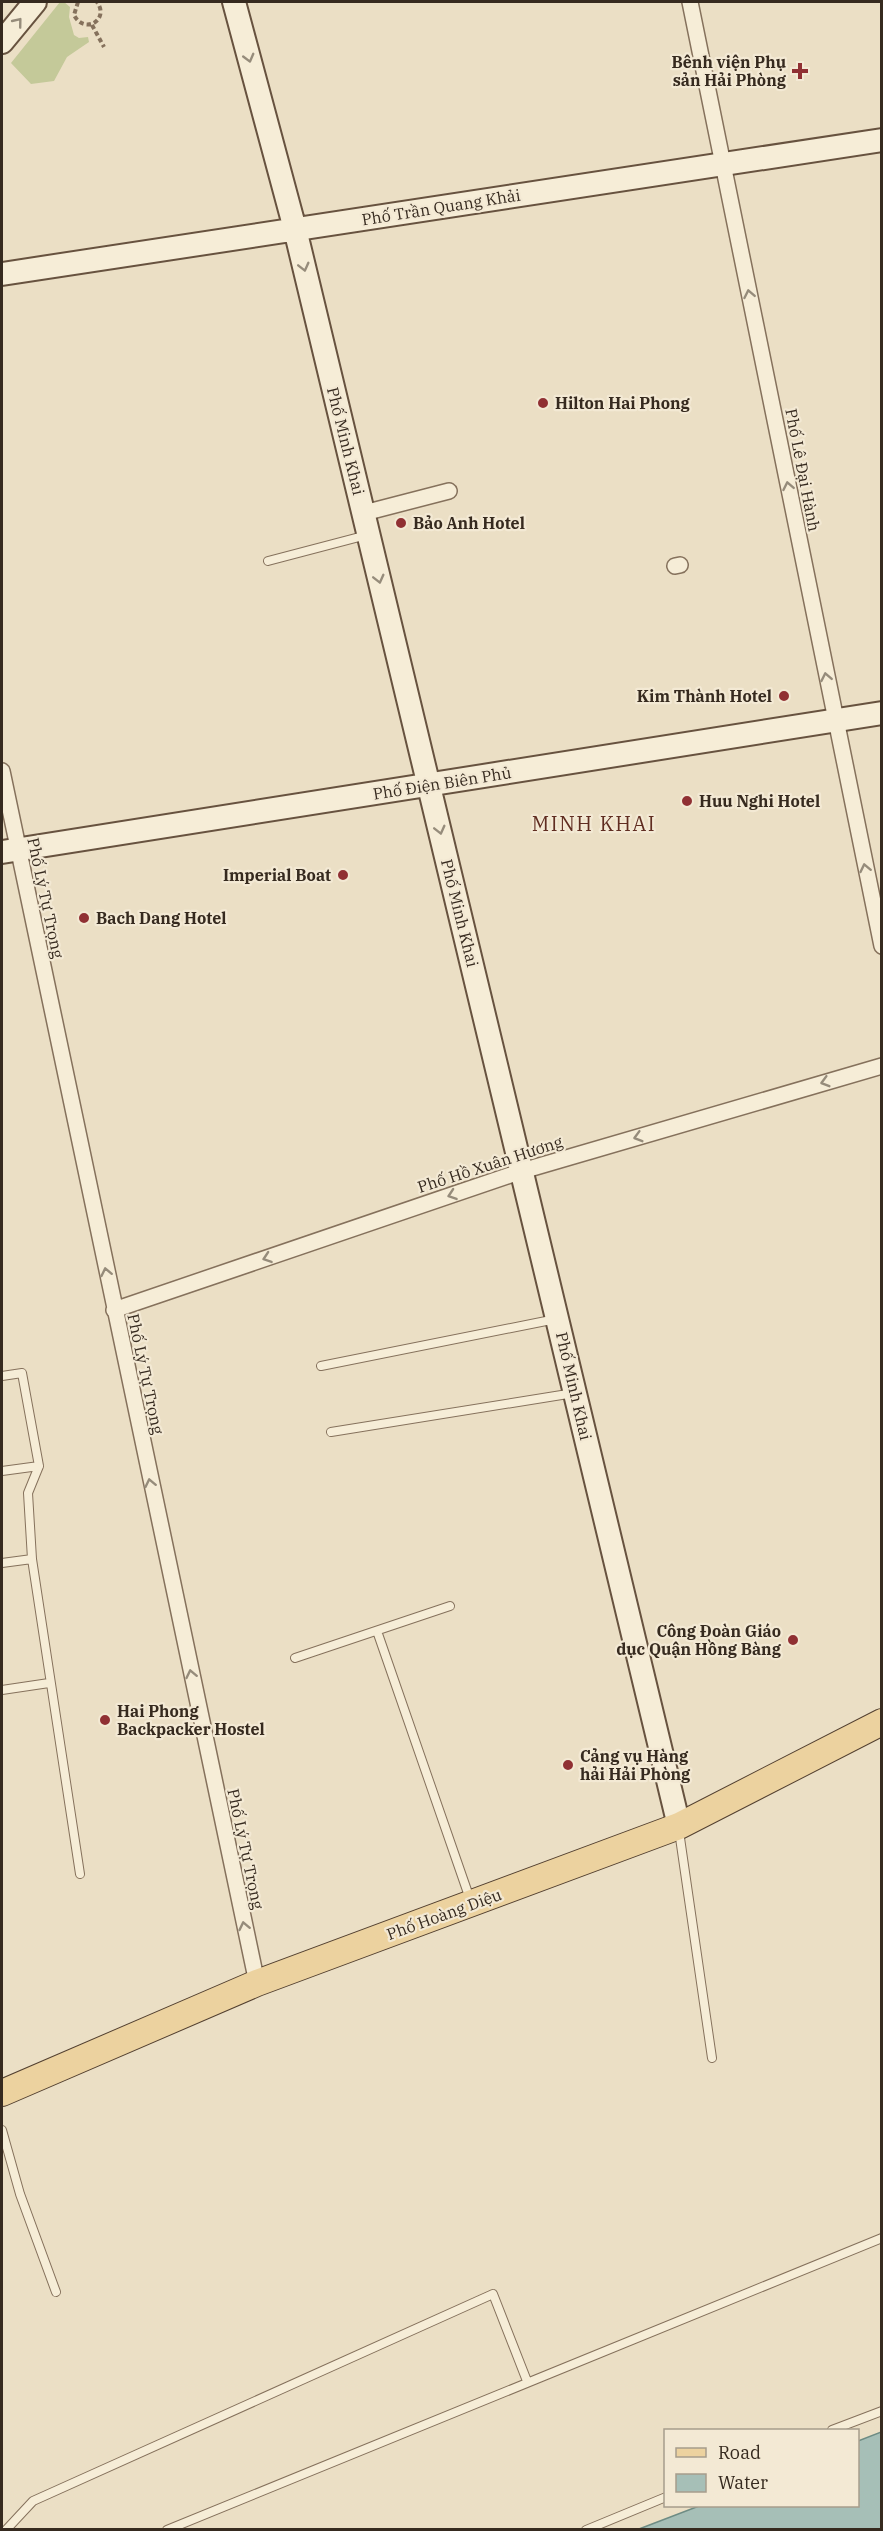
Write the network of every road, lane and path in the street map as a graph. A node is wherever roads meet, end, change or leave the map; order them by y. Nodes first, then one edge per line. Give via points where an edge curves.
1 (34, 2) edge
2 (78, 2) edge
3 (97, 2) edge
4 (234, 2) edge
5 (690, 2) edge
6 (92, 25) junction
7 (2, 42) edge
8 (104, 47) dead end
9 (882, 141) edge
10 (723, 165) junction
11 (295, 230) junction
12 (2, 274) edge
13 (449, 491) dead end
14 (366, 524) junction
15 (268, 561) dead end
16 (882, 713) edge
17 (835, 720) junction
18 (2, 771) edge
19 (429, 786) junction
20 (10, 851) edge
21 (882, 946) edge
22 (882, 1066) edge
23 (522, 1171) junction
24 (114, 1310) junction
25 (558, 1319) junction
26 (321, 1366) dead end
27 (2, 1376) edge
28 (575, 1393) junction
29 (331, 1432) dead end
30 (39, 1466) junction
31 (2, 1471) edge
32 (32, 1559) junction
33 (2, 1563) edge
34 (450, 1606) dead end
35 (377, 1631) junction
36 (295, 1658) dead end
37 (49, 1683) junction
38 (2, 1690) edge
39 (882, 1722) edge
40 (679, 1826) junction
41 (80, 1874) dead end
42 (472, 1904) junction
43 (257, 1983) junction
44 (712, 2058) dead end
45 (2, 2093) edge
46 (2, 2130) edge
47 (882, 2238) edge
48 (56, 2292) dead end
49 (527, 2381) junction
50 (882, 2411) edge
51 (835, 2429) edge
52 (664, 2499) edge
53 (6, 2529) edge
54 (167, 2529) edge
55 (586, 2529) edge

7 -> 1 street
2 - 6 path via 75,18
3 - 6 path via 102,12
4 -> 11 street, Phố Minh Khai
5 - 10 street, Phố Lê Đại Hành
6 - 8 path
9 - 10 street, Phố Trần Quang Khải
10 - 11 street, Phố Trần Quang Khải
17 -> 10 street, Phố Lê Đại Hành
11 - 12 street, Phố Trần Quang Khải
11 -> 14 street, Phố Minh Khai
13 - 14 street
14 - 15 lane
14 -> 19 street, Phố Minh Khai
16 - 17 street, Phố Điện Biên Phủ
17 - 19 street, Phố Điện Biên Phủ
21 -> 17 street, Phố Lê Đại Hành
18 - 20 street, Phố Lý Tự Trọng
19 - 20 street, Phố Điện Biên Phủ
19 -> 23 street, Phố Minh Khai
24 -> 20 street, Phố Lý Tự Trọng
22 -> 23 street, Phố Hồ Xuân Hương
23 -> 24 street, Phố Hồ Xuân Hương
23 - 25 street, Phố Minh Khai
43 -> 24 street, Phố Lý Tự Trọng
25 - 26 lane
25 - 28 street, Phố Minh Khai
27 - 30 lane via 22,1373
28 - 29 lane
28 - 40 street, Phố Minh Khai
30 - 31 lane
30 - 32 lane via 28,1493
32 - 33 lane
32 - 37 lane
34 - 35 lane
35 - 36 lane
35 - 42 lane
37 - 38 lane
37 - 41 lane
39 - 40 main road, Phố Hoàng Diệu
40 - 42 main road, Phố Hoàng Diệu
40 - 44 lane
42 - 43 main road, Phố Hoàng Diệu
43 - 45 main road, Phố Hoàng Diệu
46 - 48 lane via 20,2194
47 - 49 lane
49 - 53 lane via 493,2294 33,2501
49 - 54 lane
50 - 51 lane
52 - 55 lane

